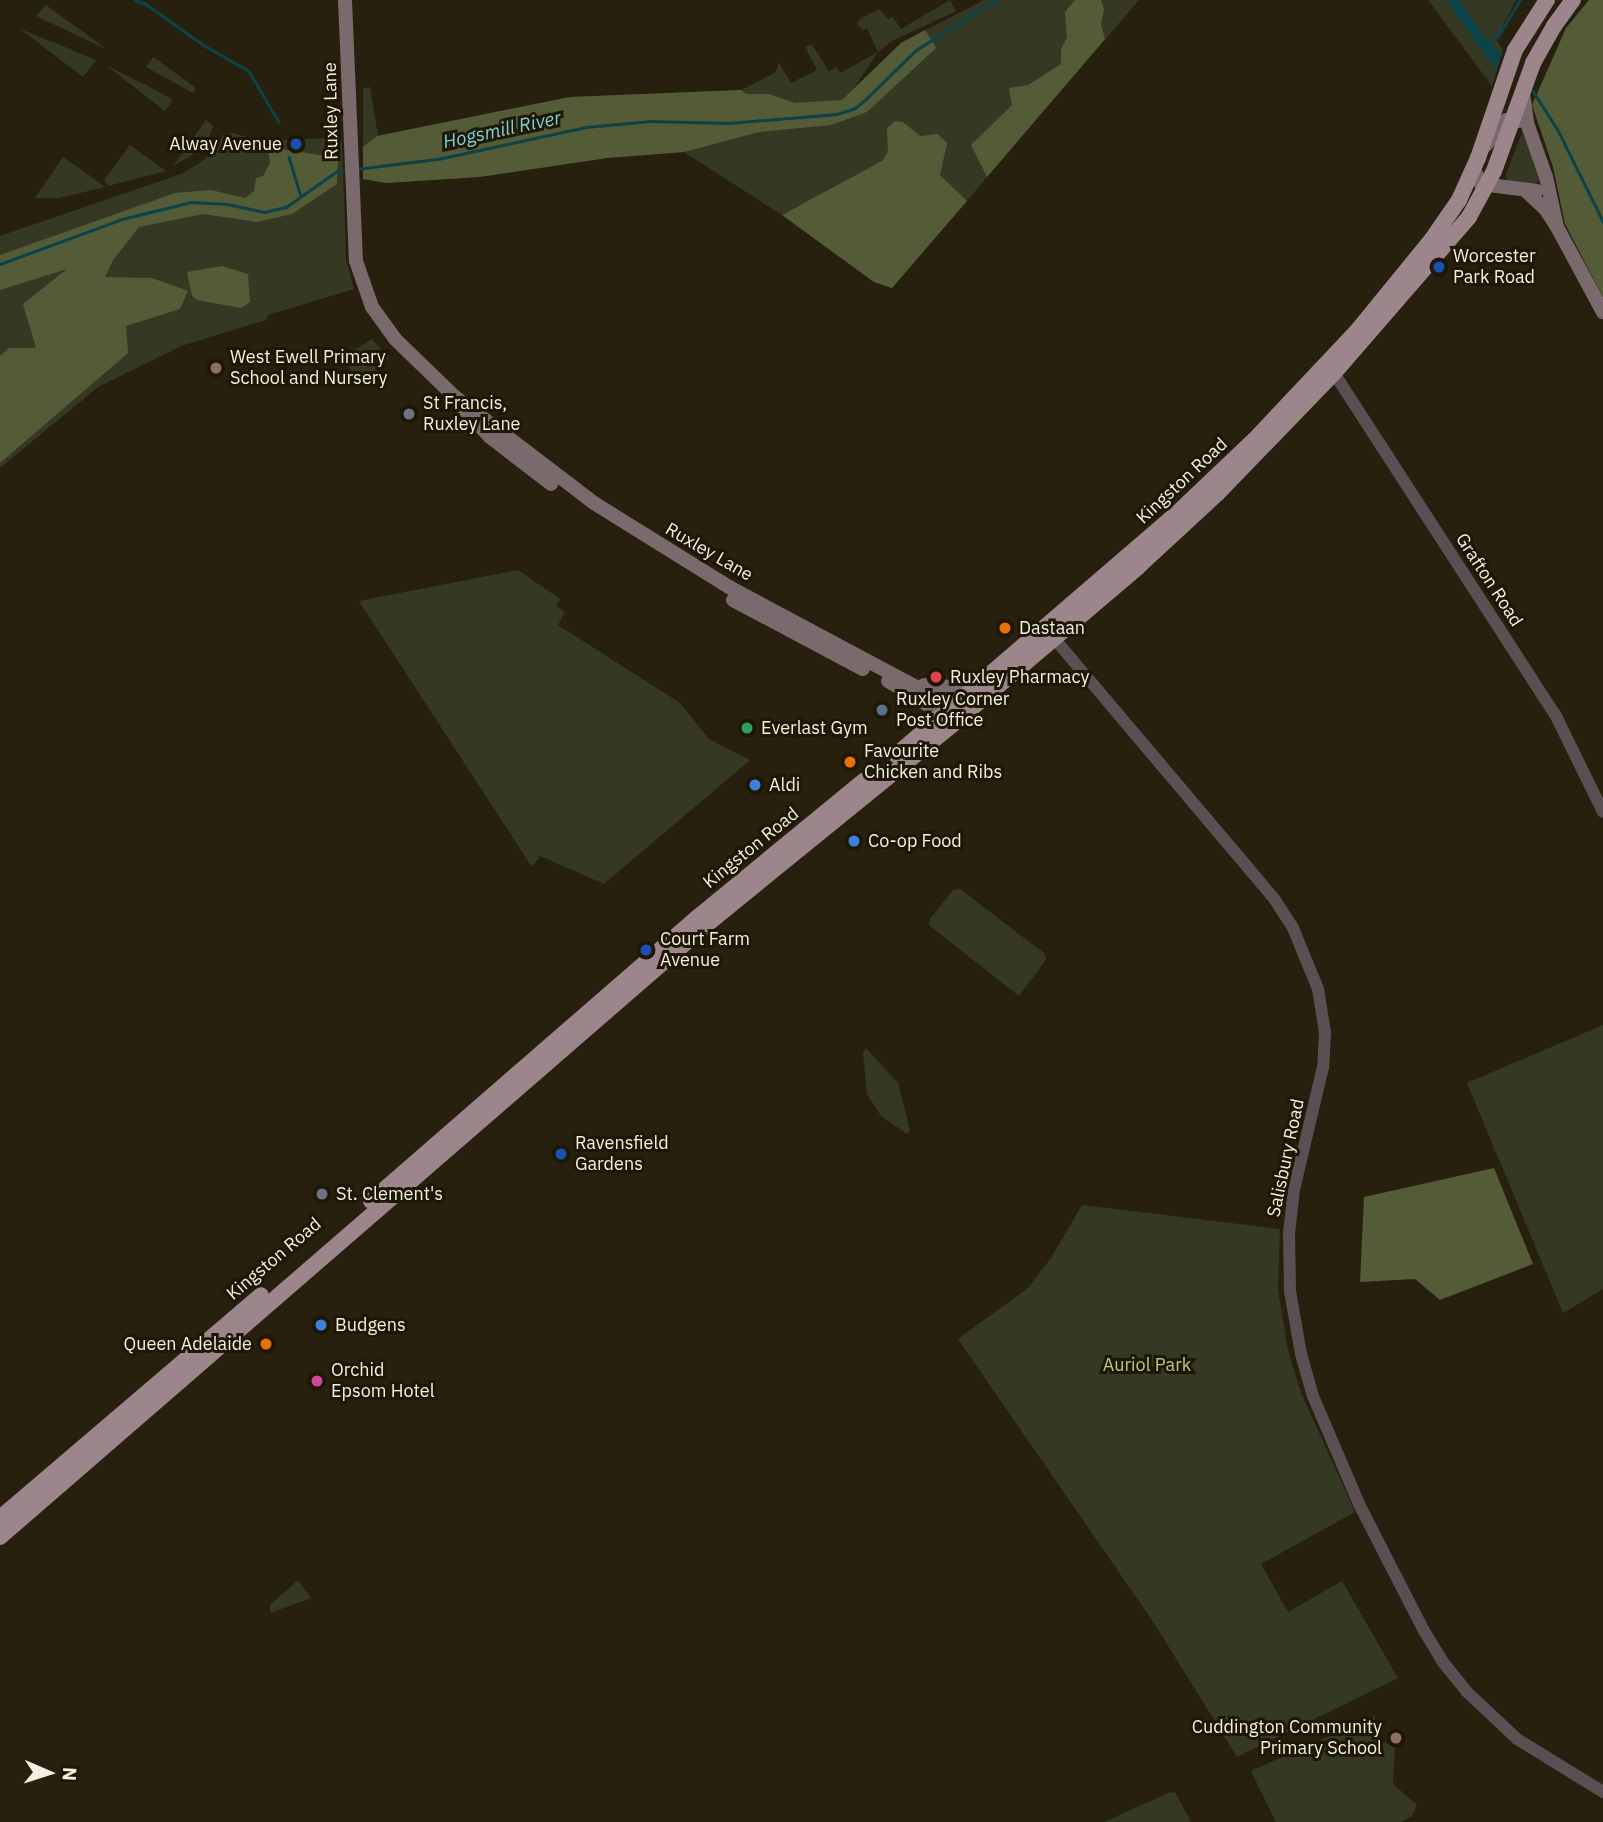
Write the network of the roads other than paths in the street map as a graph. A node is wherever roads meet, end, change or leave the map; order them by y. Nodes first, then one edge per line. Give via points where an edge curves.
1 (345, 0) edge
2 (1546, 0) edge
3 (1573, 0) edge
4 (1524, 87) junction
5 (1514, 119) junction
6 (1530, 132) junction
7 (1475, 163) junction
8 (1546, 180) junction
9 (1487, 185) junction
10 (1527, 191) junction
11 (1557, 227) junction
12 (1603, 312) edge
13 (1334, 373) junction
14 (454, 396) junction
15 (1053, 637) junction
16 (988, 678) junction
17 (909, 682) junction
18 (951, 718) junction
19 (1603, 812) edge
20 (0, 1518) edge
21 (0, 1537) edge
22 (1603, 1791) edge

1 - 14 main road, Ruxley Lane via 356,261 372,307 412,357
2 - 7 highway, Kingston Road via 1515,50
3 - 4 highway, Kingston Road via 1545,40
4 - 5 highway, Kingston Road
4 - 6 main road via 1523,108
5 - 6 main road
5 - 7 main road via 1500,125
5 - 9 highway, Kingston Road
6 - 8 main road
7 - 9 main road via 1478,182
7 - 16 highway, Kingston Road via 1459,200 1432,239 1293,400 1172,518
8 - 10 main road via 1540,190
8 - 11 main road
9 - 10 main road
9 - 13 highway, Kingston Road via 1457,234
10 - 11 main road
11 - 12 main road
13 - 15 highway, Kingston Road via 1218,493
13 - 19 street, Grafton Road via 1555,714
14 - 17 main road, Ruxley Lane via 551,473 652,541
14 - 18 main road, Ruxley Lane via 509,453 582,507 761,616
15 - 18 highway, Kingston Road
15 - 22 street, Salisbury Road via 1275,900 1293,928 1313,976 1322,1009 1324,1067 1294,1190 1289,1223 1290,1291 1313,1396 1348,1482 1423,1629 1458,1682 1517,1740
16 - 17 main road via 939,688
16 - 18 highway, Kingston Road
17 - 18 main road, Ruxley Lane via 937,698
18 - 20 highway, Kingston Road via 698,917
18 - 21 highway, Kingston Road

